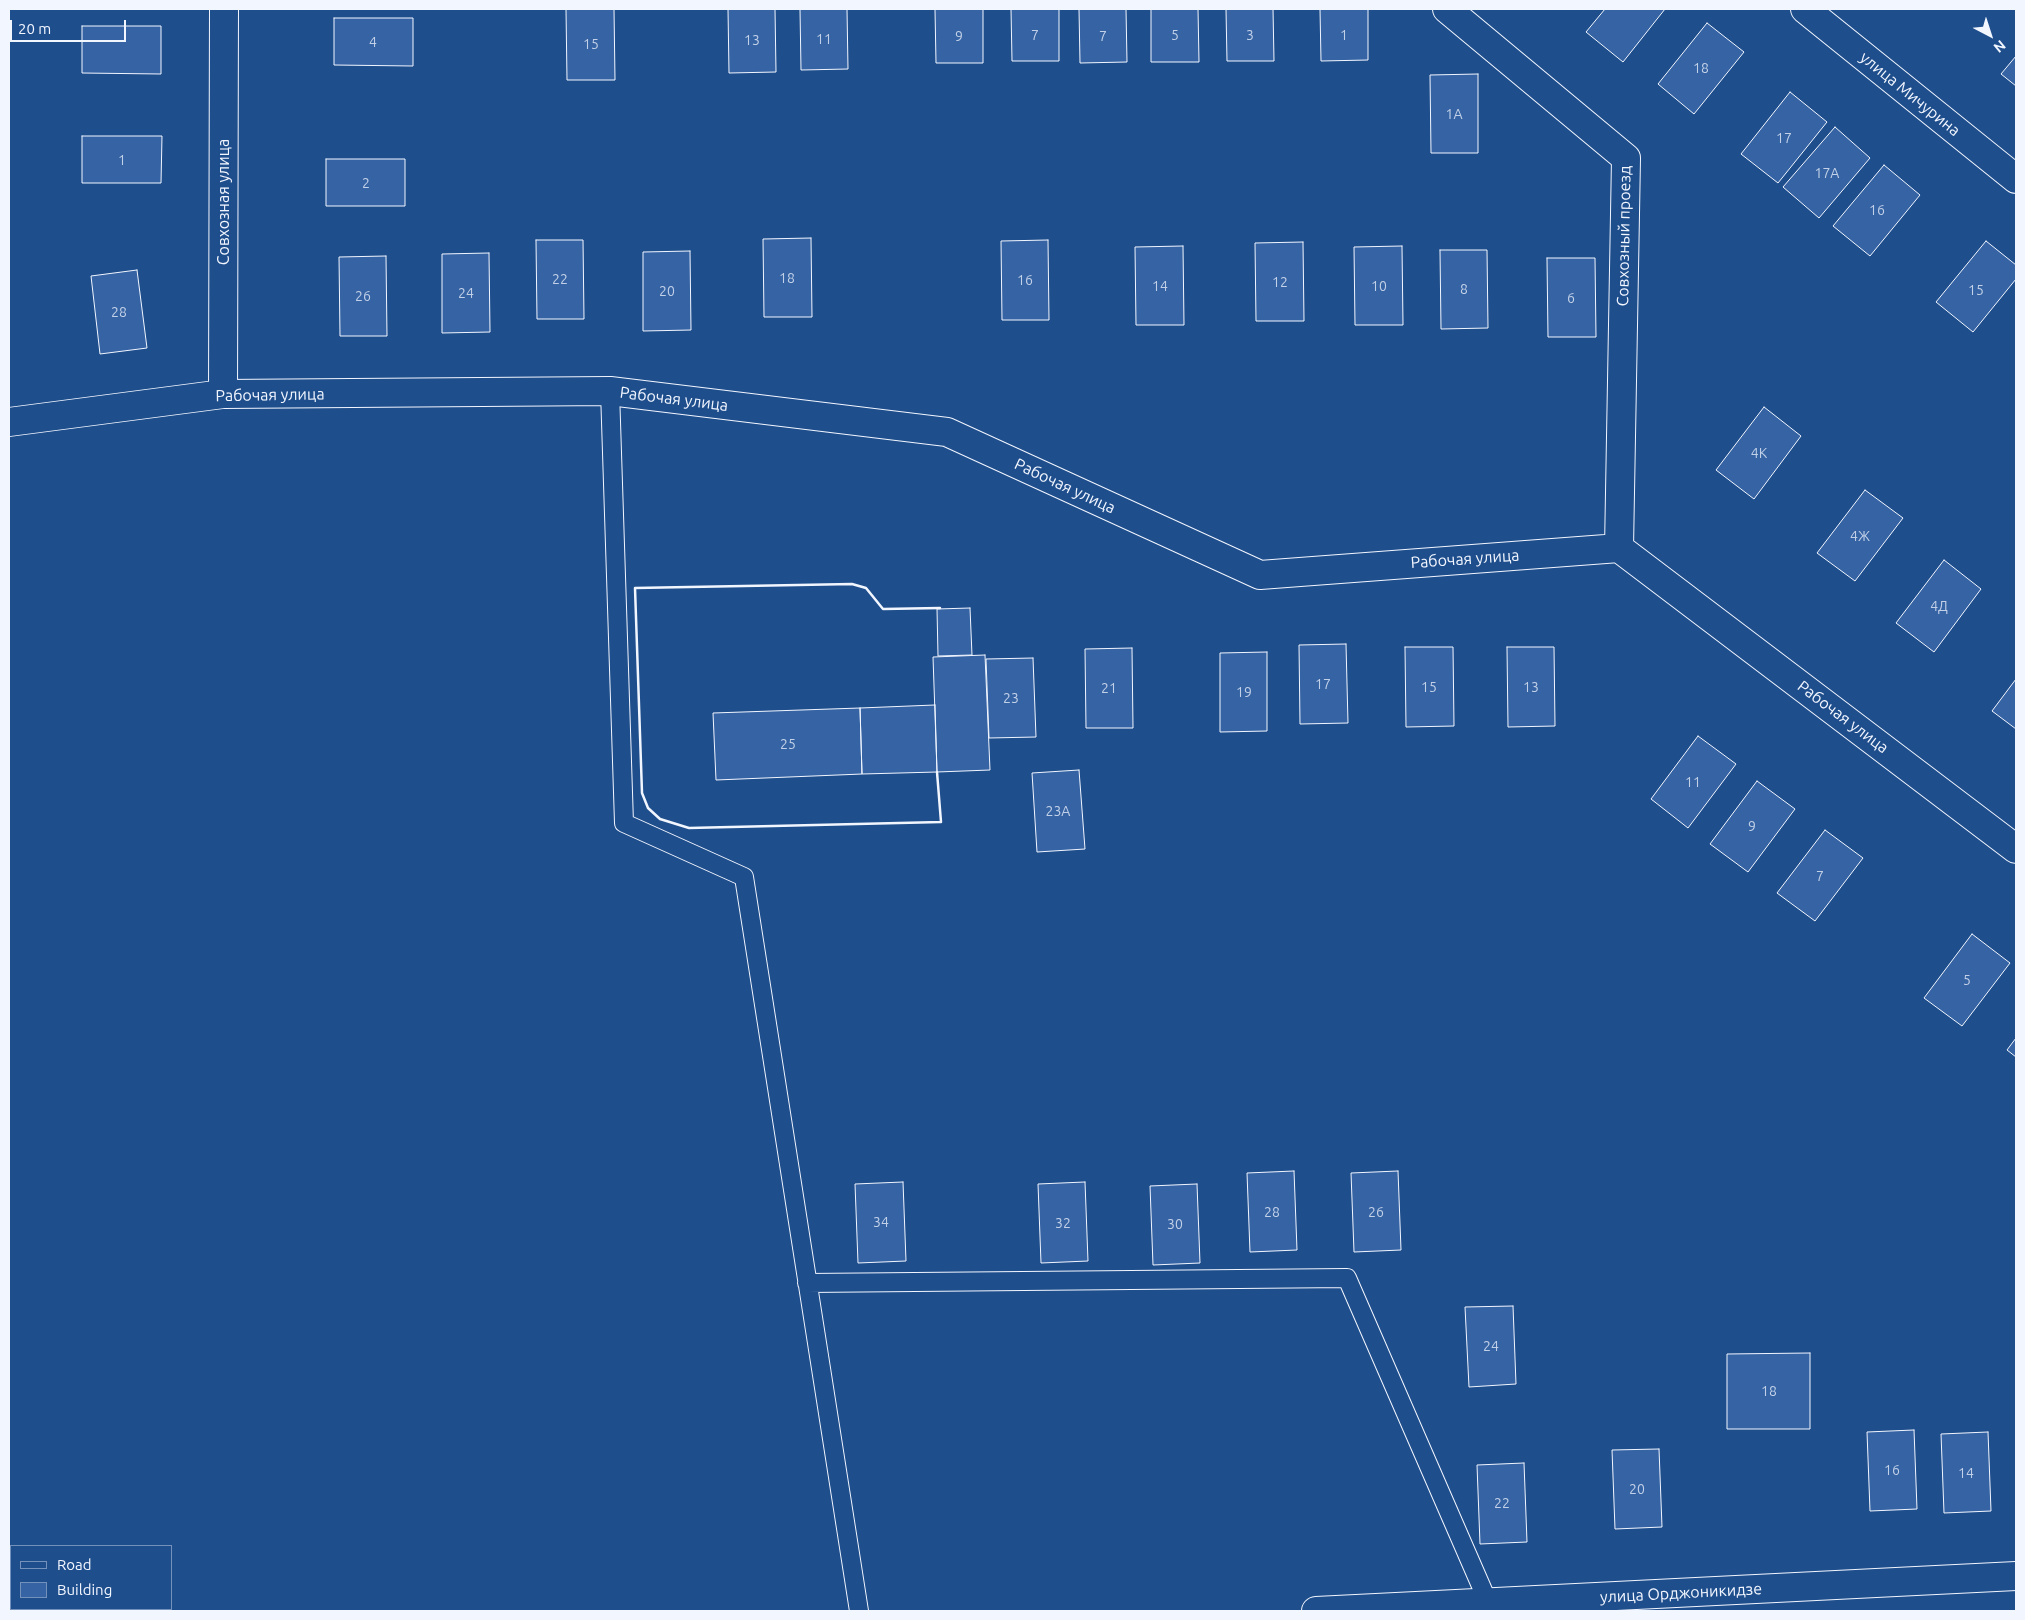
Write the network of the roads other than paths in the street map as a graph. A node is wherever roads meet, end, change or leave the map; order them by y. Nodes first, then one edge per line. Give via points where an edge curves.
1 (224, 9) edge
2 (1447, 9) edge
3 (1805, 9) edge
4 (2016, 178) edge
5 (610, 391) junction
6 (224, 394) junction
7 (9, 422) edge
8 (1619, 548) junction
9 (2016, 849) edge
10 (807, 1283) junction
11 (2016, 1576) edge
12 (1488, 1602) junction
13 (859, 1611) edge
14 (1316, 1611) edge

1 - 6 street, Совхозная улица
2 - 8 street, Совхозный проезд via 1626,158
3 - 4 street, улица Мичурина
5 - 6 street, Рабочая улица
5 - 8 street, Рабочая улица via 947,432 1260,575
5 - 10 lane via 624,823 744,877
6 - 7 street, Рабочая улица
8 - 9 street, Рабочая улица
10 - 12 lane via 1347,1278
10 - 13 lane
11 - 12 street, улица Орджоникидзе
12 - 14 street, улица Орджоникидзе

